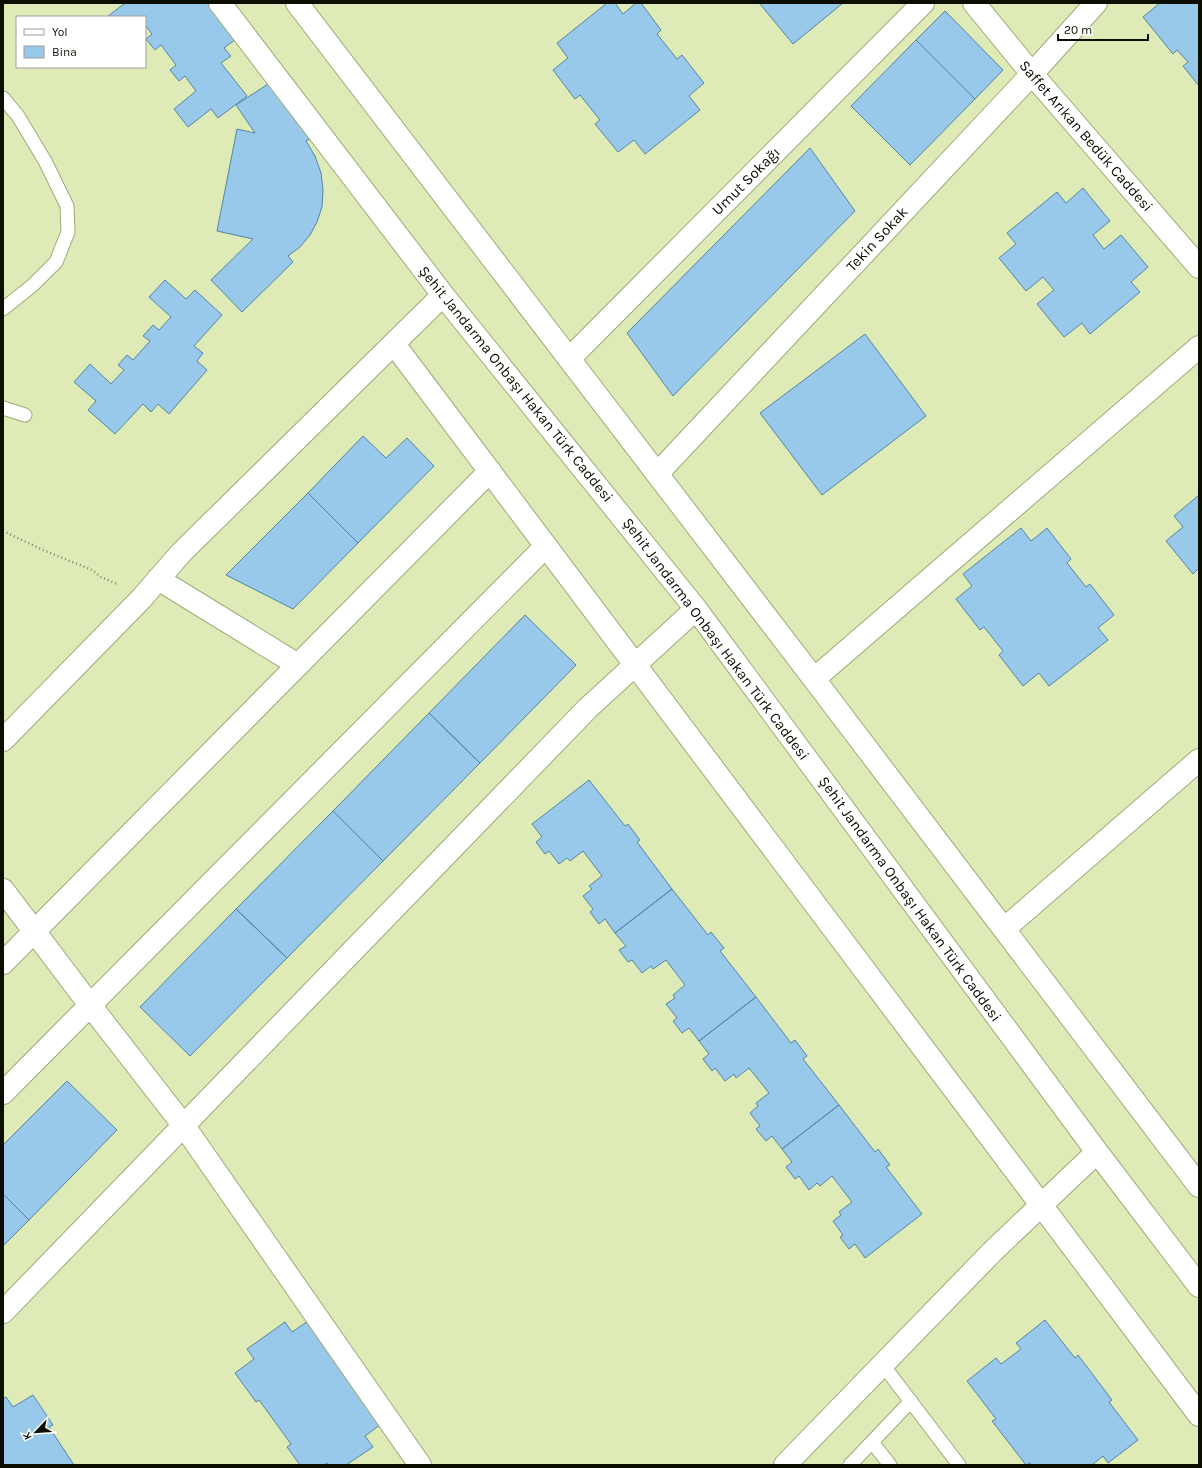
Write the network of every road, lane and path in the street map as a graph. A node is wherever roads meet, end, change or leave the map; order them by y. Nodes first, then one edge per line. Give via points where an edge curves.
1 (220, 3) edge
2 (297, 3) edge
3 (922, 3) edge
4 (974, 3) edge
5 (1096, 3) edge
6 (1032, 74) junction
7 (3, 98) edge
8 (1199, 267) edge
9 (443, 295) junction
10 (3, 309) edge
11 (394, 344) junction
12 (1199, 347) edge
13 (570, 358) junction
14 (3, 408) edge
15 (25, 415) dead end
16 (490, 471) junction
17 (657, 474) junction
18 (3, 531) edge
19 (546, 546) junction
20 (158, 579) junction
21 (141, 599) junction
22 (696, 609) junction
23 (298, 665) junction
24 (636, 665) junction
25 (814, 679) junction
26 (3, 740) edge
27 (1199, 760) edge
28 (3, 890) edge
29 (1004, 929) junction
30 (35, 931) junction
31 (3, 963) edge
32 (90, 1005) junction
33 (3, 1093) edge
34 (184, 1126) junction
35 (1097, 1152) junction
36 (1199, 1186) edge
37 (1040, 1205) junction
38 (1199, 1286) edge
39 (3, 1312) edge
40 (883, 1365) junction
41 (911, 1401) junction
42 (1199, 1415) edge
43 (872, 1442) junction
44 (420, 1465) edge
45 (785, 1465) edge
46 (850, 1465) edge
47 (890, 1465) edge
48 (959, 1465) edge

1 - 9 street, Şehit Jandarma Onbaşı Hakan Türk Caddesi
2 - 13 street
3 - 13 street, Umut Sokağı
4 - 6 street, Saffet Arıkan Bedük Caddesi
5 - 6 street, Tekin Sokak
6 - 8 street, Saffet Arıkan Bedük Caddesi
6 - 17 street, Tekin Sokak
7 - 10 lane via 18,116 45,161 67,206 68,232 56,262
9 - 11 street
9 - 22 street, Şehit Jandarma Onbaşı Hakan Türk Caddesi
11 - 16 street
11 - 20 street via 181,553
12 - 25 street
13 - 17 street
14 - 15 lane
16 - 19 street
16 - 23 street
17 - 25 street
18 - 21 path via 92,570 113,583 125,586
19 - 24 street
19 - 32 street
20 - 21 street
20 - 23 street
21 - 26 street
22 - 24 street
22 - 35 street, Şehit Jandarma Onbaşı Hakan Türk Caddesi
23 - 30 street
24 - 34 street via 588,708
24 - 37 street
25 - 29 street
27 - 29 street
28 - 30 street
29 - 36 street
30 - 31 street
30 - 32 street
32 - 33 street
32 - 34 street
34 - 39 street
34 - 44 street
35 - 37 street
35 - 38 street, Şehit Jandarma Onbaşı Hakan Türk Caddesi
37 - 40 street
37 - 42 street
40 - 41 lane
40 - 45 street
41 - 43 lane
41 - 48 lane
43 - 46 lane
43 - 47 lane

